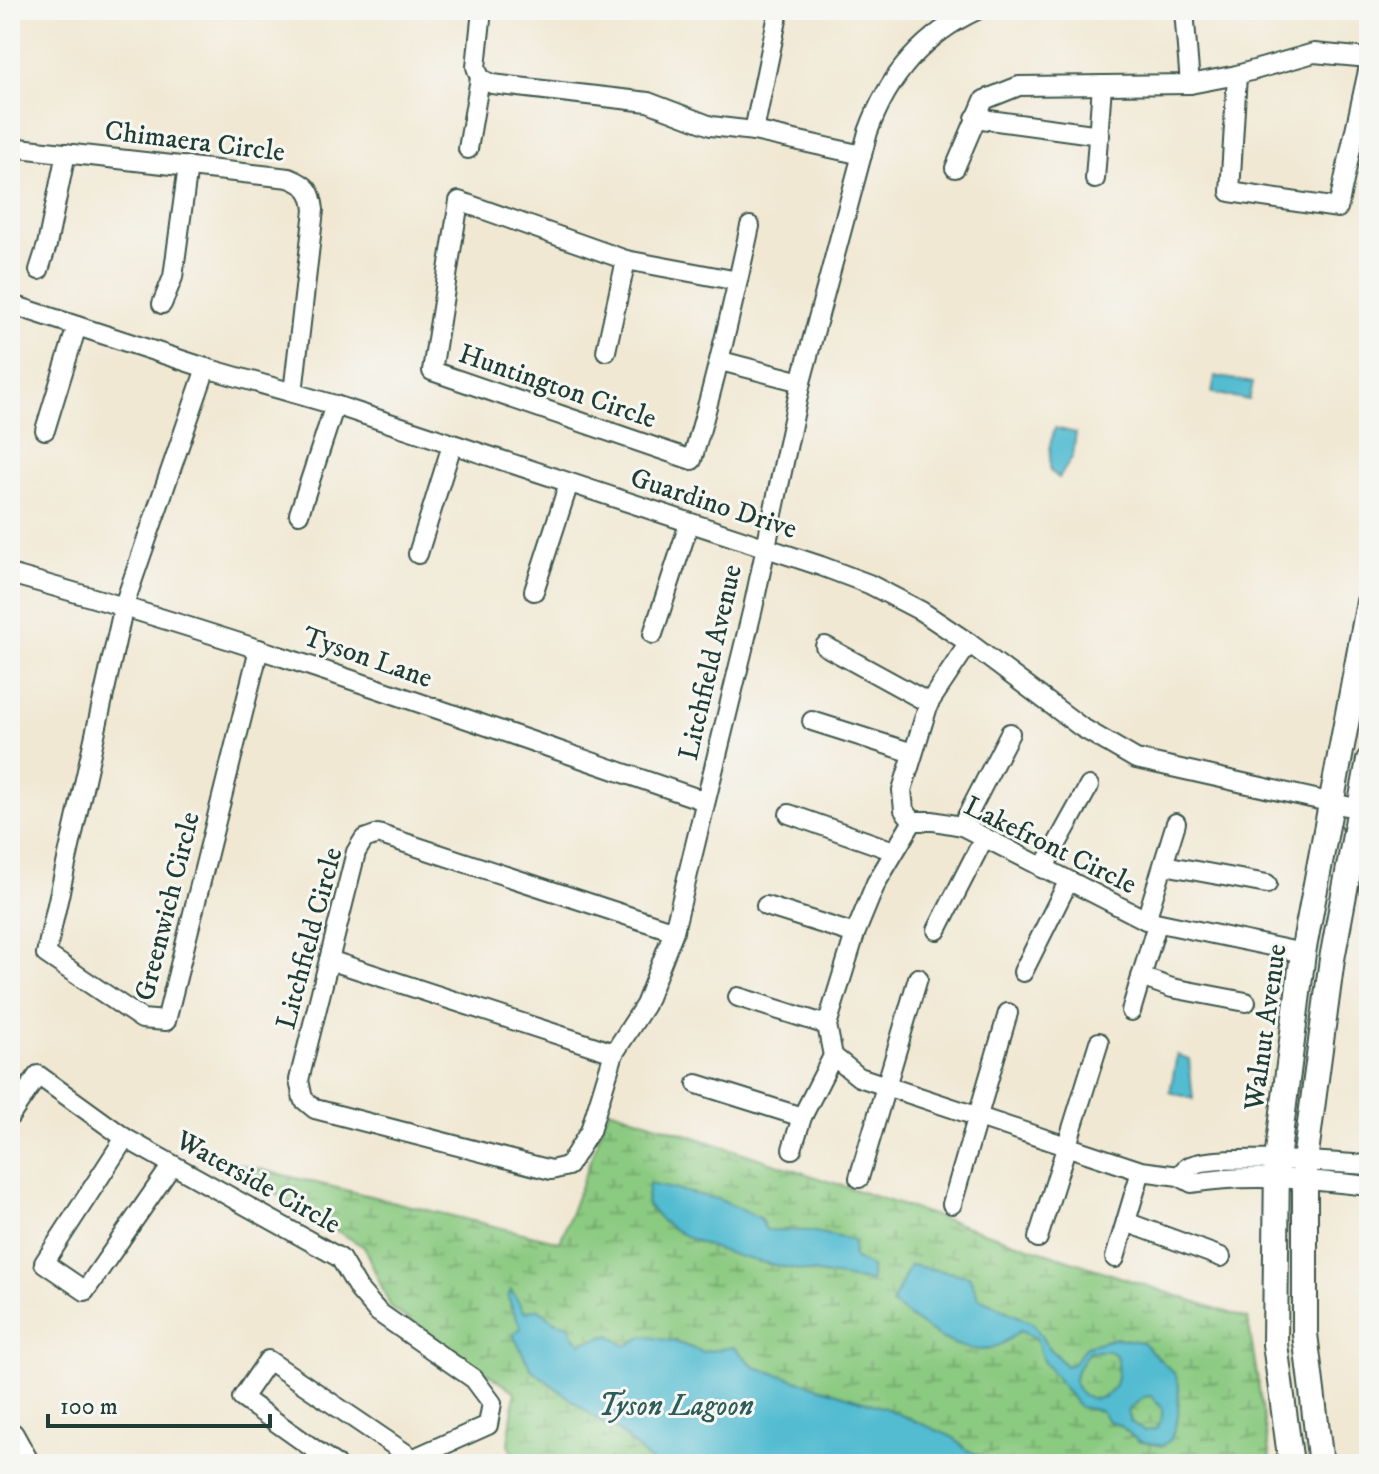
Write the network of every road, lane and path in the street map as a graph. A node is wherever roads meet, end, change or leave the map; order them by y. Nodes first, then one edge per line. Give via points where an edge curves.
1 (482, 10) edge
2 (779, 10) edge
3 (977, 10) edge
4 (1184, 10) edge
5 (1369, 58) edge
6 (1369, 66) edge
7 (1237, 75) junction
8 (480, 78) junction
9 (1190, 84) junction
10 (1102, 85) junction
11 (975, 118) junction
12 (754, 131) junction
13 (1100, 135) junction
14 (10, 147) edge
15 (468, 149) dead end
16 (66, 153) junction
17 (862, 155) junction
18 (188, 166) junction
19 (955, 168) dead end
20 (1095, 179) dead end
21 (750, 226) dead end
22 (626, 260) junction
23 (39, 270) dead end
24 (738, 281) junction
25 (10, 304) edge
26 (162, 304) dead end
27 (77, 326) junction
28 (606, 351) dead end
29 (721, 361) junction
30 (206, 368) junction
31 (801, 382) junction
32 (293, 393) junction
33 (335, 405) junction
34 (45, 430) dead end
35 (452, 445) junction
36 (569, 483) junction
37 (299, 514) dead end
38 (689, 524) junction
39 (766, 546) junction
40 (418, 554) dead end
41 (10, 574) edge
42 (534, 591) dead end
43 (1369, 602) edge
44 (124, 605) junction
45 (653, 634) dead end
46 (969, 643) junction
47 (825, 646) dead end
48 (259, 649) junction
49 (929, 703) junction
50 (812, 721) dead end
51 (1010, 733) dead end
52 (913, 753) junction
53 (1369, 760) edge
54 (1089, 786) dead end
55 (705, 801) junction
56 (1330, 803) junction
57 (1364, 810) edge
58 (789, 814) dead end
59 (913, 821) junction
60 (1176, 823) dead end
61 (962, 826) junction
62 (984, 838) junction
63 (894, 851) junction
64 (1164, 865) junction
65 (1043, 869) junction
66 (1068, 882) junction
67 (1267, 884) dead end
68 (766, 906) dead end
69 (1151, 922) junction
70 (937, 930) dead end
71 (674, 931) junction
72 (855, 934) junction
73 (1303, 953) junction
74 (329, 960) junction
75 (1023, 972) dead end
76 (1141, 977) junction
77 (918, 978) dead end
78 (738, 997) dead end
79 (1246, 1002) dead end
80 (1131, 1011) dead end
81 (1008, 1013) dead end
82 (827, 1025) junction
83 (1099, 1042) dead end
84 (614, 1053) junction
85 (833, 1056) junction
86 (697, 1084) dead end
87 (887, 1085) junction
88 (978, 1115) junction
89 (10, 1116) edge
90 (802, 1117) junction
91 (125, 1138) junction
92 (1068, 1145) junction
93 (792, 1149) dead end
94 (172, 1165) junction
95 (1369, 1165) edge
96 (568, 1166) joint
97 (1277, 1169) junction
98 (1305, 1170) junction
99 (1141, 1171) junction
100 (859, 1178) dead end
101 (1369, 1186) edge
102 (952, 1204) dead end
103 (1126, 1222) junction
104 (1038, 1238) dead end
105 (1221, 1257) dead end
106 (1115, 1258) dead end
107 (10, 1437) edge
108 (408, 1461) edge
109 (25, 1464) edge
110 (335, 1464) edge
111 (1291, 1464) edge
112 (1321, 1464) edge

1 - 8 street via 476,67
2 - 12 street
3 - 17 street, Litchfield Avenue via 922,44 896,74 875,113
4 - 9 street
5 - 7 street via 1314,53
6 - 7 street via 1338,208 1230,192
7 - 9 street
8 - 12 street via 492,84 648,102 711,126
8 - 15 street
9 - 10 street
10 - 11 street via 1019,86 984,100
10 - 13 street
11 - 13 street
11 - 19 street
12 - 17 street
13 - 20 street
14 - 16 street, Chimaera Circle
16 - 18 street, Chimaera Circle
16 - 23 street
17 - 31 street, Litchfield Avenue
18 - 26 street via 173,277
18 - 32 street, Chimaera Circle via 289,178 305,184 312,195
21 - 24 street
22 - 24 street
22 - 28 street
22 - 29 street, Huntington Circle via 459,201 432,371 692,460
24 - 29 street
25 - 27 street, Guardino Drive
27 - 30 street, Guardino Drive
27 - 34 street
29 - 31 street
30 - 32 street, Guardino Drive
30 - 44 street
31 - 39 street, Litchfield Avenue
32 - 33 street, Guardino Drive
33 - 35 street, Guardino Drive
33 - 37 street
35 - 36 street, Guardino Drive
35 - 40 street
36 - 38 street, Guardino Drive
36 - 42 street
38 - 39 street, Guardino Drive
38 - 45 street
39 - 46 street, Guardino Drive via 888,593
39 - 55 street, Litchfield Avenue
41 - 44 street, Tyson Lane
43 - 56 main road, Walnut Avenue
44 - 48 street, Tyson Lane
44 - 48 street, Greenwich Circle via 46,954 142,1019 166,1021
46 - 49 street
46 - 56 street, Guardino Drive via 1081,727 1136,759
47 - 49 street
48 - 55 street, Tyson Lane
49 - 52 street
50 - 52 street
51 - 61 street
52 - 59 street via 902,790 904,810
53 - 57 main road, Walnut Avenue
54 - 65 street
55 - 71 street, Litchfield Avenue
56 - 57 street, Guardino Drive
56 - 73 main road, Walnut Avenue
57 - 98 main road, Walnut Avenue via 1333,955
58 - 63 street
59 - 61 street, Lakefront Circle
59 - 63 street
60 - 64 street
61 - 62 street, Lakefront Circle
62 - 65 street, Lakefront Circle
62 - 70 street
63 - 72 street
64 - 67 street
64 - 69 street
65 - 66 street, Lakefront Circle
66 - 69 street, Lakefront Circle
66 - 75 street
68 - 72 street
69 - 73 street, Lakefront Circle
69 - 76 street
71 - 74 street, Litchfield Circle via 378,834 364,839 356,852
71 - 84 street, Litchfield Avenue via 645,1005
72 - 82 street
73 - 97 main road, Walnut Avenue
74 - 84 street
74 - 96 street, Litchfield Circle via 299,1080 303,1099 315,1109 551,1170
76 - 79 street
76 - 80 street
77 - 87 street
78 - 82 street
81 - 88 street
82 - 85 street
83 - 92 street
84 - 96 street, Litchfield Avenue via 590,1131
85 - 87 street via 859,1077
85 - 90 street
86 - 90 street
87 - 88 street
87 - 100 street
88 - 92 street
88 - 102 street
89 - 91 street, Waterside Circle via 38,1075
90 - 93 street
91 - 94 street, Waterside Circle
91 - 94 street via 44,1263 85,1291
92 - 99 street
92 - 104 street
94 - 108 street, Waterside Circle via 340,1258 378,1312 474,1379 492,1403 488,1425
95 - 98 street
97 - 98 street
97 - 99 street via 1209,1162 1189,1166 1179,1176
97 - 111 main road, Walnut Avenue via 1275,1344
98 - 101 street
98 - 112 main road, Walnut Avenue via 1305,1334
99 - 103 street
103 - 105 street
103 - 106 street
107 - 109 main road
108 - 110 street via 268,1360 242,1398

